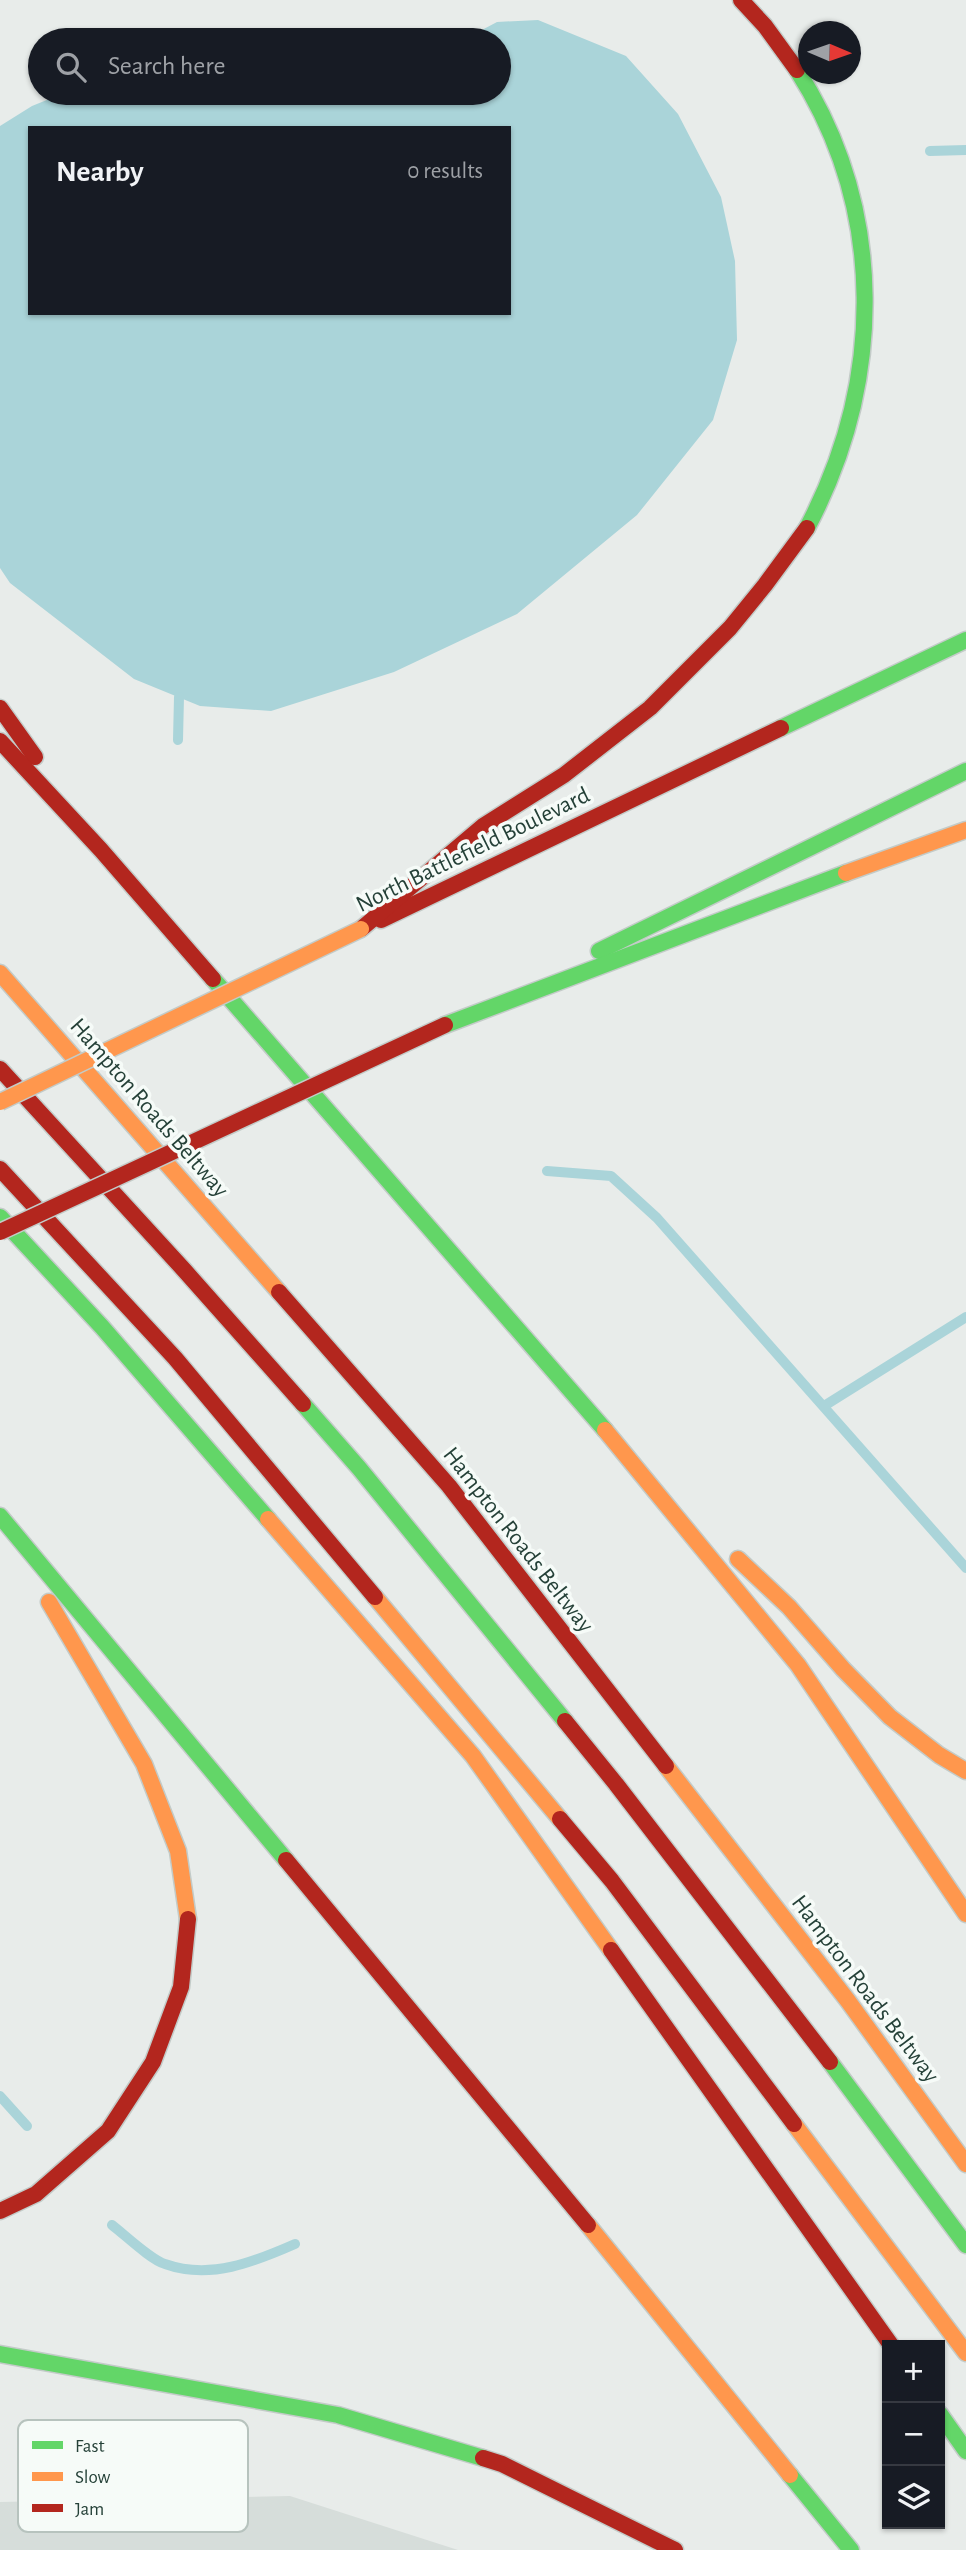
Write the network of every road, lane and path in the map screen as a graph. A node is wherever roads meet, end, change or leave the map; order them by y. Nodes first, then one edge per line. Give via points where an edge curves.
1 (741, 0) edge
2 (966, 640) edge
3 (0, 708) edge
4 (0, 741) edge
5 (966, 771) edge
6 (966, 830) edge
7 (101, 850) junction
8 (361, 929) junction
9 (0, 973) edge
10 (445, 1025) junction
11 (0, 1069) edge
12 (0, 1102) edge
13 (0, 1169) edge
14 (0, 1217) edge
15 (0, 1232) edge
16 (625, 1453) junction
17 (2, 1518) edge
18 (966, 1771) edge
19 (966, 1913) edge
20 (966, 2164) edge
21 (0, 2211) edge
22 (966, 2245) edge
23 (887, 2340) edge
24 (966, 2353) edge
25 (0, 2354) edge
26 (945, 2421) edge
27 (966, 2451) edge
28 (675, 2550) edge
29 (851, 2550) edge

1 - 8 main road via 789,57 823,117 843,167 859,230 867,288 864,353 834,474 808,527 768,583 681,680 572,768 486,823
2 - 8 main road, North Battlefield Boulevard
3 - 7 main road
4 - 7 main road
5 - 10 main road
6 - 10 main road
7 - 16 main road
8 - 12 main road, North Battlefield Boulevard, bridge
9 - 20 main road, Hampton Roads Beltway via 449,1486 840,1990
10 - 15 main road, bridge
11 - 22 main road via 186,1270 359,1468 616,1784
13 - 24 main road via 175,1358 612,1881
14 - 23 main road via 102,1327 473,1756
16 - 18 main road via 789,1607 890,1717
16 - 19 main road via 799,1665
17 - 21 main road via 144,1764 178,1851 188,1922 181,1987 153,2062 108,2131 36,2194
17 - 29 main road via 546,2173
25 - 28 main road via 351,2419 502,2464
26 - 27 main road

